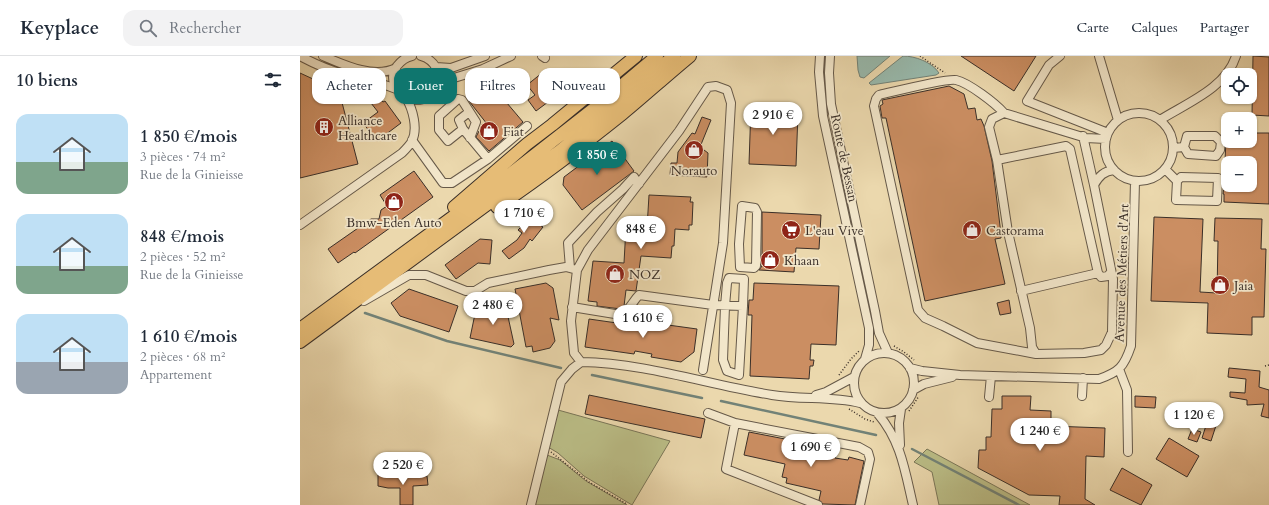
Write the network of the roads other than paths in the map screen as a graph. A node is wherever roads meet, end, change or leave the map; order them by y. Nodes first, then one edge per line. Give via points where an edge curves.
1 (300, 56) edge
2 (323, 56) edge
3 (421, 56) edge
4 (485, 56) edge
5 (511, 56) edge
6 (636, 56) edge
7 (653, 56) edge
8 (657, 56) edge
9 (674, 56) edge
10 (690, 56) edge
11 (820, 56) edge
12 (830, 56) edge
13 (1060, 56) edge
14 (1098, 56) edge
15 (1236, 56) edge
16 (408, 57) edge
17 (436, 67) joint
18 (396, 68) edge
19 (394, 69) edge
20 (457, 77) edge
21 (620, 86) edge
22 (620, 87) edge
23 (394, 88) edge
24 (410, 104) edge
25 (420, 104) edge
26 (600, 104) edge
27 (469, 112) junction
28 (1004, 113) junction
29 (1118, 120) junction
30 (1160, 120) junction
31 (414, 121) junction
32 (527, 126) dead end
33 (463, 129) junction
34 (1082, 136) junction
35 (1107, 136) junction
36 (470, 138) junction
37 (412, 140) junction
38 (1184, 147) dead end
39 (1173, 148) junction
40 (488, 159) junction
41 (997, 160) junction
42 (1165, 169) junction
43 (1114, 170) junction
44 (1135, 181) junction
45 (1177, 181) junction
46 (640, 184) junction
47 (1094, 185) junction
48 (300, 225) edge
49 (723, 243) junction
50 (739, 244) junction
51 (429, 247) junction
52 (383, 267) junction
53 (573, 269) junction
54 (1111, 272) junction
55 (1098, 273) junction
56 (1021, 291) junction
57 (713, 305) junction
58 (725, 306) junction
59 (743, 306) junction
60 (348, 307) junction
61 (572, 307) junction
62 (300, 329) edge
63 (300, 342) edge
64 (888, 353) junction
65 (1036, 354) junction
66 (865, 359) junction
67 (581, 362) junction
68 (910, 368) junction
69 (646, 369) junction
70 (1119, 369) junction
71 (704, 370) junction
72 (960, 375) junction
73 (991, 376) junction
74 (854, 377) junction
75 (1083, 378) junction
76 (714, 383) junction
77 (913, 390) junction
78 (1082, 396) dead end
79 (989, 397) dead end
80 (803, 398) junction
81 (860, 403) junction
82 (901, 409) junction
83 (708, 413) dead end
84 (878, 414) junction
85 (735, 423) junction
86 (900, 450) junction
87 (1128, 452) dead end
88 (531, 505) edge
89 (818, 505) edge
90 (860, 505) edge
91 (914, 505) edge

1 - 23 street via 318,66 384,83
2 - 19 street via 341,64 377,72
3 - 17 street
4 - 17 street via 451,68
5 - 20 street
6 - 52 highway via 527,144
7 - 21 highway
8 - 22 highway
9 - 51 highway via 561,150
10 - 51 highway via 623,113 522,190 471,224
11 - 66 street, Route de Bessan via 823,116 869,328 869,345
12 - 64 street, Route de Bessan via 831,104 879,333
13 - 35 street via 1049,65 1027,101
14 - 29 street
15 - 30 street via 1224,78 1205,93
16 - 18 street
24 - 31 street
25 - 31 street
26 - 52 highway via 495,186
27 - 33 street via 459,120
27 - 33 street via 462,100 458,99 439,116 439,130 448,141
27 - 36 street via 476,122
28 - 34 street
28 - 41 street via 992,119 989,127
28 - 65 street via 973,89 956,80 879,95 874,106 918,310 925,318 977,343
29 - 30 street via 1134,113 1143,113
29 - 35 street
30 - 39 street via 1172,137
31 - 37 street
32 - 40 street
33 - 36 street
34 - 35 street
34 - 47 street
35 - 43 street via 1105,150
36 - 40 street
37 - 40 street via 443,183 452,183
37 - 48 street via 402,153
38 - 39 street
39 - 42 street via 1170,162
41 - 55 street via 1066,146 1070,149
41 - 56 street via 1008,232
42 - 44 street via 1152,179
42 - 45 street
43 - 44 street
43 - 47 street via 1099,176
44 - 70 street, Avenue des Métiers d'Art via 1131,346 1126,362
45 - 45 street via 1176,200 1217,201 1218,178 1181,176
46 - 49 street via 708,87 716,86 727,90 731,103
46 - 53 street
46 - 53 street via 634,177 568,243
47 - 54 street
49 - 50 street
49 - 57 street
50 - 50 street via 740,267 754,268 757,228 755,208 742,206
51 - 60 highway
52 - 62 highway
53 - 60 street via 549,270 488,283 475,292 466,292 426,275 409,275 366,300
53 - 61 street
54 - 55 street via 1105,277
54 - 65 street via 1112,332 1106,345 1101,350 1084,353
55 - 56 street
56 - 65 street via 1032,346
57 - 58 street
57 - 61 street via 639,295 627,312 621,315
57 - 71 street
58 - 59 street
58 - 59 street via 729,278 744,279
58 - 59 street via 723,360 727,371 739,374
60 - 63 highway
61 - 67 street via 574,352
64 - 66 street via 879,353
64 - 68 street via 901,358
66 - 74 street
67 - 69 street via 616,363
67 - 88 street via 562,382
68 - 72 street
68 - 77 street via 914,378
69 - 71 street via 690,376
69 - 76 street
70 - 75 street via 1099,379
70 - 87 street via 1127,390
71 - 76 street via 706,376
72 - 73 street
72 - 77 street via 924,384
73 - 75 street
73 - 79 street
74 - 80 street via 826,392
74 - 81 street via 854,390
75 - 78 street
76 - 80 street via 773,395
77 - 82 street
80 - 81 street via 842,399
81 - 84 street
82 - 84 street
82 - 86 street
83 - 85 street
84 - 86 street via 888,426
85 - 89 street via 726,469
85 - 90 street via 859,447 868,452 870,459
86 - 91 street

